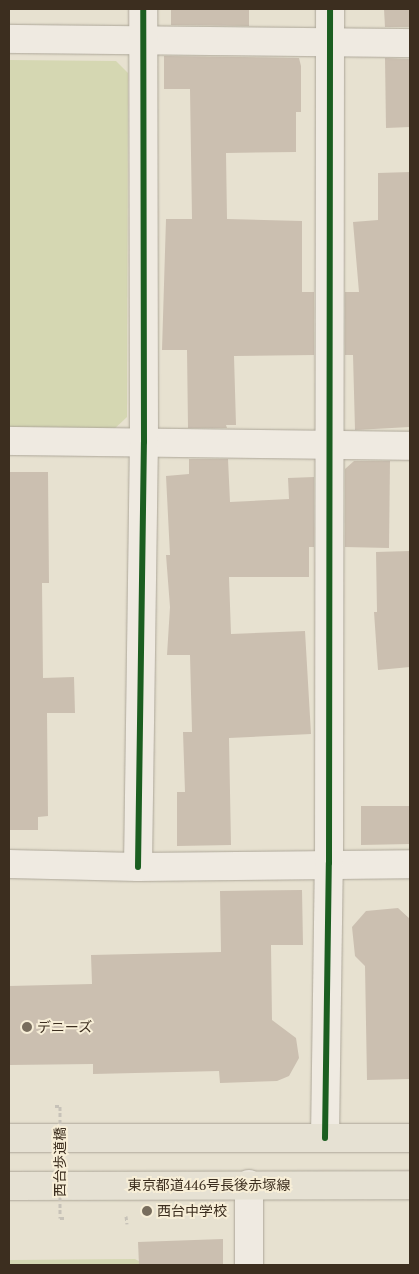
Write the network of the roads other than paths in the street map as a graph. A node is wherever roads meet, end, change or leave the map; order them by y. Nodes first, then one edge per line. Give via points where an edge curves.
1 (142, 9) edge
2 (330, 9) edge
3 (9, 39) edge
4 (142, 41) junction
5 (329, 42) junction
6 (410, 43) edge
7 (9, 441) edge
8 (144, 442) junction
9 (330, 444) junction
10 (410, 446) edge
11 (329, 863) junction
12 (9, 864) edge
13 (410, 864) edge
14 (138, 867) junction
15 (9, 1138) edge
16 (325, 1138) junction
17 (410, 1138) edge
18 (250, 1184) junction
19 (410, 1185) edge
20 (9, 1186) edge
21 (249, 1265) edge

1 - 4 street
2 - 5 street
3 - 4 street
4 - 5 street
4 - 8 street
5 - 6 street
5 - 9 street
7 - 8 street
8 - 9 street
8 - 14 street
9 - 10 street
9 - 11 street
11 - 13 street
11 - 14 street
11 - 16 street
12 - 14 street
15 - 16 main road
16 - 17 main road
18 - 19 main road, 東京都道446号長後赤塚線
18 - 20 main road, 東京都道446号長後赤塚線
18 - 21 street

